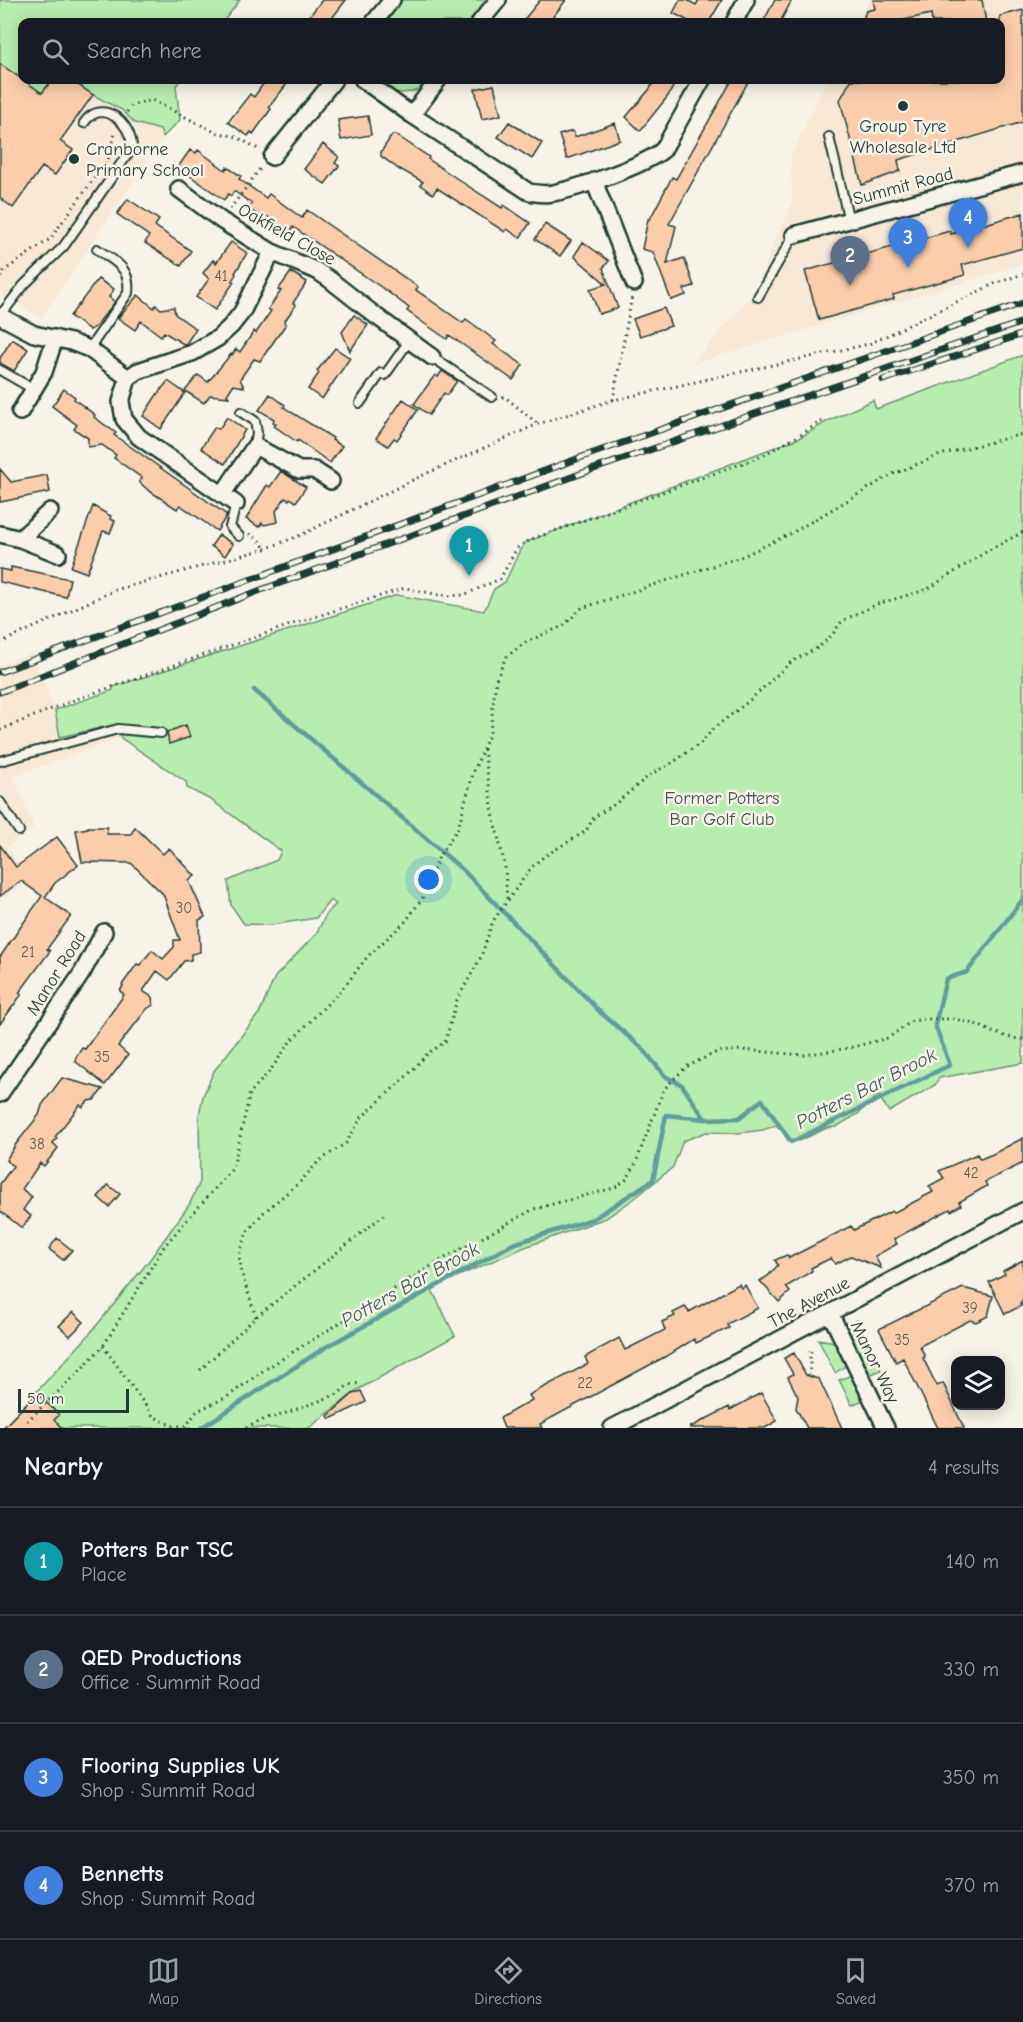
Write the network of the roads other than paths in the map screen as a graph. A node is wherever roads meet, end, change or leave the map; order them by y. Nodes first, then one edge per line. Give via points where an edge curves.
1 (392, 0) edge
2 (498, 0) edge
3 (746, 0) edge
4 (377, 18) edge
5 (483, 18) edge
6 (736, 18) edge
7 (331, 84) edge
8 (369, 84) edge
9 (435, 84) edge
10 (700, 84) edge
11 (412, 115) junction
12 (84, 123) dead end
13 (829, 136) dead end
14 (272, 157) road end
15 (1023, 173) edge
16 (594, 181) junction
17 (178, 189) dead end
18 (849, 221) junction
19 (794, 235) joint
20 (97, 249) dead end
21 (272, 252) junction
22 (634, 283) road end
23 (758, 297) dead end
24 (0, 316) edge
25 (55, 338) junction
26 (409, 341) junction
27 (89, 349) junction
28 (432, 357) joint
29 (0, 370) edge
30 (128, 378) junction
31 (33, 389) junction
32 (492, 397) road end
33 (360, 403) dead end
34 (20, 412) dead end
35 (241, 412) dead end
36 (255, 446) junction
37 (331, 481) dead end
38 (222, 495) junction
39 (236, 504) joint
40 (50, 511) dead end
41 (0, 534) edge
42 (239, 536) dead end
43 (20, 539) junction
44 (58, 554) dead end
45 (161, 733) dead end
46 (0, 762) edge
47 (0, 802) edge
48 (19, 831) dead end
49 (105, 932) dead end
50 (0, 1094) edge
51 (1023, 1211) edge
52 (830, 1313) junction
53 (612, 1428) edge
54 (886, 1428) edge

1 - 4 street
2 - 5 street
3 - 6 street
7 - 14 street
8 - 11 street
9 - 11 street
10 - 16 street via 663,150
11 - 16 street via 529,192 550,194
12 - 24 lane via 97,112 108,112 126,126 132,148 64,246 24,285
13 - 18 lane
15 - 18 street, Summit Road
16 - 22 street
17 - 21 street, Oakfield Close
18 - 19 street, Summit Road
19 - 23 lane
20 - 27 lane via 124,269 129,285 128,293
21 - 26 street, Oakfield Close via 317,271
21 - 30 street via 242,312 218,338 192,353
24 - 25 street via 34,334
25 - 27 street
25 - 31 street via 44,372
26 - 28 street, Oakfield Close
26 - 33 lane
27 - 30 street
28 - 32 lane
29 - 31 lane
30 - 38 street via 121,402 129,427
31 - 34 street
35 - 36 lane via 255,421
36 - 37 street via 299,470 314,470
36 - 38 street
38 - 39 street
39 - 42 lane via 230,527
40 - 43 street
41 - 43 street
43 - 44 street
45 - 46 lane via 118,729
47 - 48 lane
49 - 50 street, Manor Road
51 - 52 street, The Avenue
52 - 53 street, The Avenue
52 - 54 street, Manor Way

